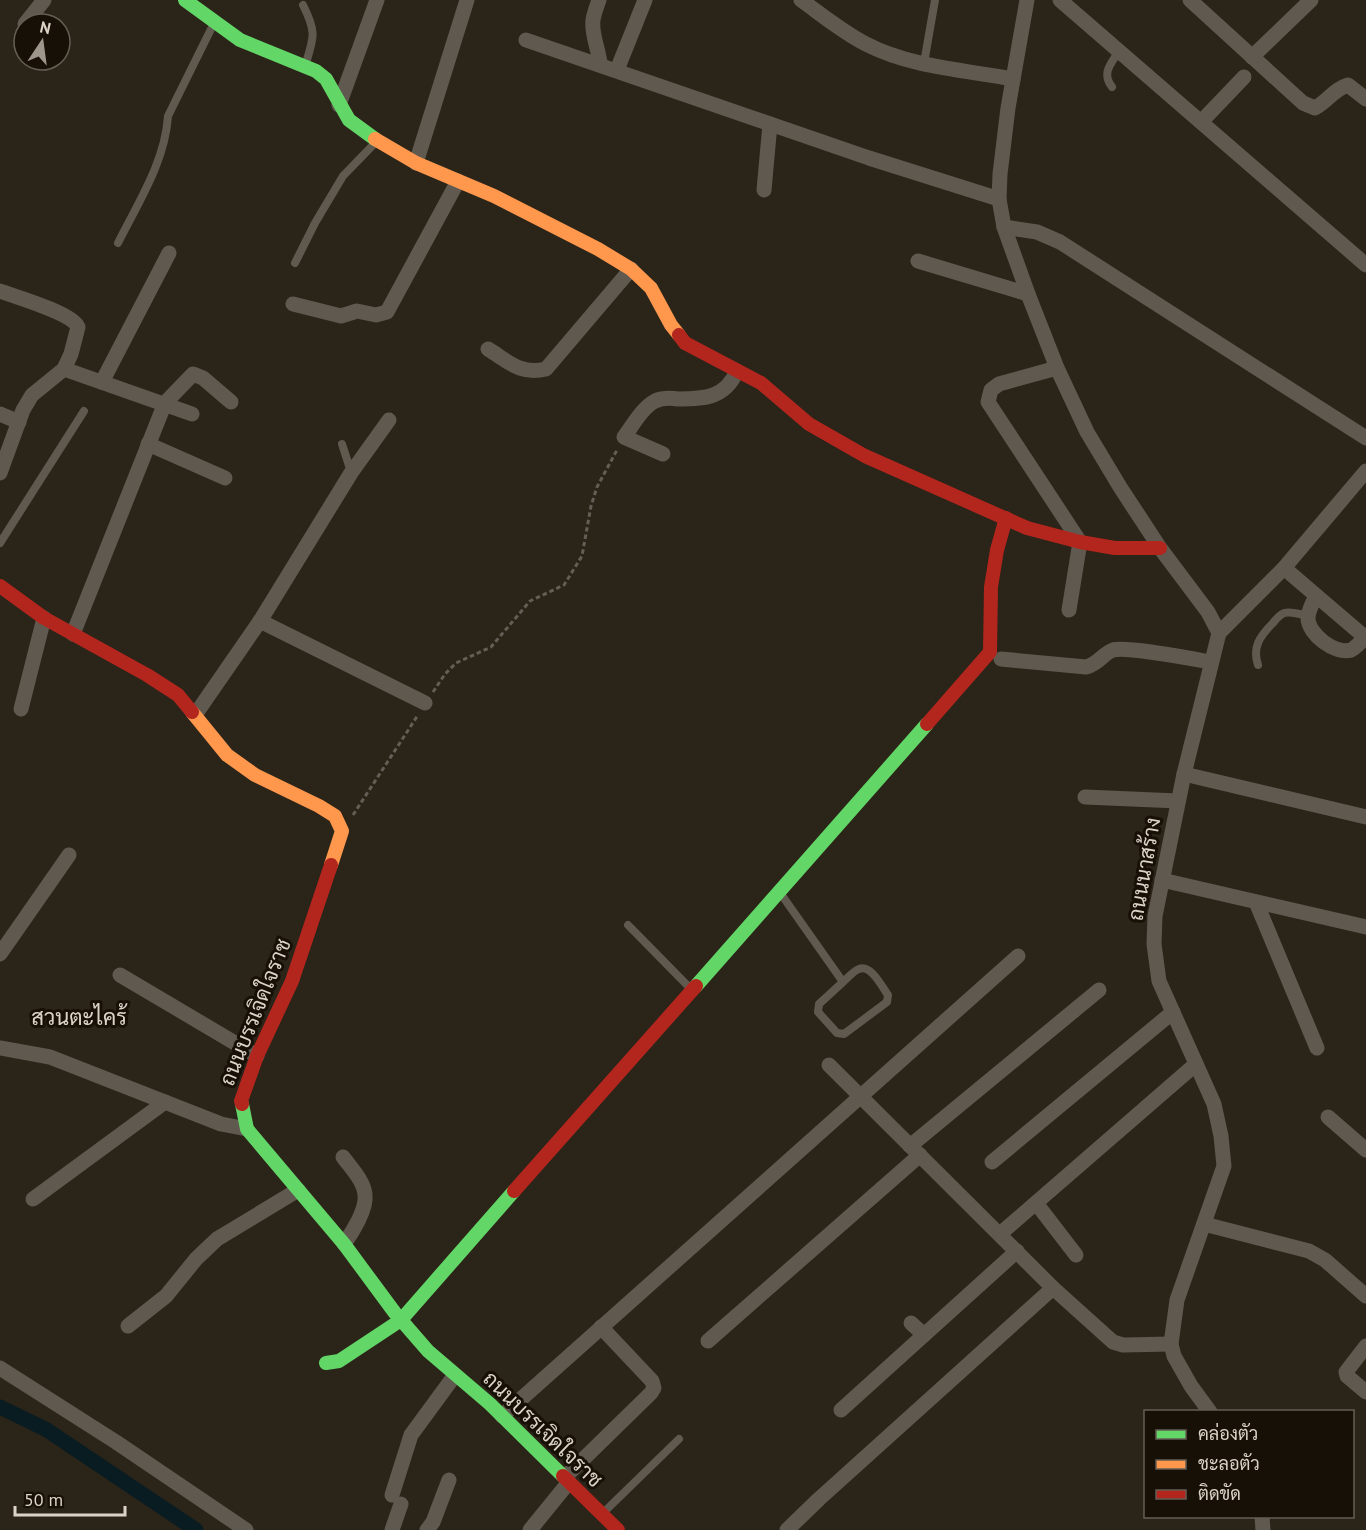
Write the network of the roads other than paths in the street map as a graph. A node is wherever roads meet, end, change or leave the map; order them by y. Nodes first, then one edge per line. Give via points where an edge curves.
1 (185, 0) edge
2 (377, 0) edge
3 (467, 0) edge
4 (599, 0) edge
5 (645, 0) edge
6 (801, 0) edge
7 (935, 0) edge
8 (1028, 0) edge
9 (1060, 0) edge
10 (1190, 0) edge
11 (1311, 0) edge
12 (303, 5) dead end
13 (214, 21) junction
14 (526, 40) dead end
15 (1119, 51) junction
16 (1252, 57) junction
17 (924, 63) junction
18 (600, 64) junction
19 (304, 67) junction
20 (617, 70) junction
21 (1244, 77) dead end
22 (1013, 79) junction
23 (1112, 87) dead end
24 (1366, 99) edge
25 (339, 105) junction
26 (1201, 122) junction
27 (770, 123) junction
28 (377, 141) junction
29 (416, 163) junction
30 (458, 181) junction
31 (764, 190) dead end
32 (999, 199) junction
33 (1004, 227) junction
34 (118, 243) dead end
35 (169, 253) dead end
36 (918, 261) dead end
37 (295, 263) dead end
38 (1366, 265) edge
39 (631, 269) junction
40 (0, 291) edge
41 (1028, 294) junction
42 (293, 304) dead end
43 (488, 350) dead end
44 (1058, 368) junction
45 (64, 369) junction
46 (737, 371) junction
47 (102, 382) junction
48 (231, 402) dead end
49 (165, 403) junction
50 (84, 411) dead end
51 (0, 414) edge
52 (192, 414) dead end
53 (389, 420) dead end
54 (19, 422) junction
55 (1366, 438) edge
56 (148, 444) junction
57 (342, 444) dead end
58 (663, 454) dead end
59 (1366, 471) edge
60 (0, 473) edge
61 (351, 473) junction
62 (225, 478) dead end
63 (1006, 518) junction
64 (1080, 542) junction
65 (0, 543) edge
66 (1160, 548) junction
67 (1284, 568) junction
68 (0, 586) edge
69 (1316, 596) junction
70 (1069, 610) dead end
71 (1308, 616) junction
72 (44, 618) junction
73 (260, 621) junction
74 (1219, 633) junction
75 (73, 634) junction
76 (1366, 638) edge
77 (1001, 659) dead end
78 (1211, 662) junction
79 (1258, 665) dead end
80 (425, 703) road end
81 (21, 709) dead end
82 (195, 715) junction
83 (1184, 774) junction
84 (1085, 797) dead end
85 (1178, 801) junction
86 (1366, 817) edge
87 (69, 855) dead end
88 (1162, 880) junction
89 (779, 892) junction
90 (1256, 902) junction
91 (628, 925) dead end
92 (1366, 927) edge
93 (0, 954) edge
94 (1018, 956) dead end
95 (120, 975) dead end
96 (843, 982) junction
97 (692, 990) junction
98 (1099, 990) dead end
99 (1173, 1012) junction
100 (0, 1048) edge
101 (1317, 1048) dead end
102 (257, 1056) junction
103 (1196, 1064) junction
104 (829, 1065) dead end
105 (861, 1096) junction
106 (165, 1102) junction
107 (1328, 1117) dead end
108 (247, 1129) junction
109 (915, 1150) junction
110 (1366, 1150) edge
111 (344, 1157) dead end
112 (992, 1162) dead end
113 (298, 1190) junction
114 (33, 1199) dead end
115 (1035, 1203) junction
116 (1204, 1224) junction
117 (1000, 1234) junction
118 (344, 1244) junction
119 (1017, 1251) junction
120 (1076, 1254) dead end
121 (1053, 1288) junction
122 (1366, 1296) edge
123 (401, 1320) junction
124 (911, 1323) dead end
125 (128, 1326) dead end
126 (602, 1327) junction
127 (924, 1335) junction
128 (708, 1341) dead end
129 (1171, 1344) junction
130 (1366, 1346) edge
131 (326, 1363) dead end
132 (0, 1368) edge
133 (455, 1375) junction
134 (1366, 1392) edge
135 (841, 1410) dead end
136 (1209, 1410) edge
137 (502, 1416) junction
138 (680, 1439) dead end
139 (449, 1480) dead end
140 (567, 1480) junction
141 (602, 1514) junction
142 (246, 1530) edge
143 (392, 1530) edge
144 (426, 1530) edge
145 (530, 1530) edge
146 (618, 1530) edge
147 (787, 1530) edge

1 - 13 street
2 - 25 street
3 - 29 street
4 - 18 street via 593,19
5 - 20 street
6 - 17 street via 865,44
7 - 17 lane
8 - 22 street
9 - 15 street
10 - 16 street
11 - 16 street
12 - 19 lane via 313,25 313,40
13 - 19 street via 240,40
13 - 34 lane via 168,116 160,158
14 - 18 street
15 - 23 lane via 1106,74
15 - 26 street
16 - 24 street via 1303,103 1315,108 1348,85
17 - 22 street
18 - 20 street
19 - 25 street via 326,79
20 - 27 street
21 - 26 street
22 - 32 street
25 - 28 street via 349,120
26 - 38 street
27 - 31 street
27 - 32 street
28 - 29 street
28 - 37 lane via 342,176
29 - 30 street
30 - 39 street
30 - 42 street via 387,312 376,315 357,311 341,316
32 - 33 street
33 - 41 street
33 - 55 street via 1036,232 1060,242
35 - 47 street
36 - 41 street
39 - 43 street via 546,369 523,371
39 - 46 street via 651,288 685,343
40 - 45 street via 75,322 77,333
41 - 44 street
44 - 64 street via 999,384 991,390 988,402
44 - 66 street via 1087,432
45 - 47 street
45 - 54 street via 32,395
46 - 58 street via 732,383 710,397 656,400 646,408 624,437
46 - 63 street via 761,383 809,424 865,456
47 - 49 street
48 - 49 street via 193,374
49 - 52 street
49 - 56 street
50 - 65 lane
51 - 54 street
53 - 61 street
54 - 60 street
56 - 62 street
56 - 75 street
57 - 61 lane
59 - 67 street, ถนนนาสร้าง
61 - 73 street
63 - 64 street via 1027,528
63 - 89 street via 991,587 990,652
64 - 66 street via 1115,548
64 - 70 street
66 - 74 street via 1209,612
67 - 69 street
67 - 74 street, ถนนนาสร้าง
68 - 72 street
69 - 71 street
69 - 76 street
71 - 76 street via 1316,635 1332,647 1353,649
71 - 79 lane via 1282,614 1274,621 1259,639 1254,654
72 - 75 street
72 - 81 street
73 - 80 street
73 - 82 street
74 - 78 street, ถนนนาสร้าง
75 - 82 street via 178,695
77 - 78 street via 1086,667 1097,664 1114,650 1130,650
78 - 83 street, ถนนนาสร้าง
82 - 102 street, ถนนบรรเจิดใจราช via 227,755 255,775 335,816 342,831 292,981
83 - 85 street, ถนนนาสร้าง
83 - 86 street
84 - 85 street
85 - 88 street, ถนนนาสร้าง
87 - 93 street
88 - 90 street
88 - 99 street, ถนนนาสร้าง via 1154,944 1159,981
89 - 96 lane
89 - 97 street
90 - 92 street
90 - 101 street
91 - 97 lane
94 - 105 street
95 - 102 street
96 - 96 lane via 819,1004 818,1012 837,1033 844,1034 888,998 872,972 865,968
97 - 123 street
98 - 109 street
99 - 103 street, ถนนนาสร้าง
99 - 112 street
100 - 106 street via 50,1056
102 - 108 street, ถนนบรรเจิดใจราช via 241,1101
103 - 115 street
103 - 116 street, ถนนนาสร้าง via 1214,1104 1224,1166
104 - 105 street
105 - 109 street
105 - 126 street
106 - 108 street via 221,1124
106 - 114 street
107 - 110 street
108 - 113 street, ถนนบรรเจิดใจราช
109 - 117 street
109 - 128 street
111 - 118 street via 366,1198 355,1230
113 - 118 street, ถนนบรรเจิดใจราช
113 - 125 street via 217,1239 166,1296
115 - 117 street
115 - 120 street
116 - 122 street via 1318,1255
116 - 129 street, ถนนนาสร้าง via 1177,1300
117 - 119 street
118 - 123 street, ถนนบรรเจิดใจราช
119 - 121 street
119 - 127 street
121 - 129 street via 1113,1342
121 - 147 street
123 - 131 street via 339,1361
123 - 133 street, ถนนบรรเจิดใจราช
124 - 127 street
126 - 137 street
126 - 140 street via 652,1381 654,1388
127 - 135 street
129 - 136 street via 1191,1386
130 - 134 street via 1346,1372
132 - 142 street
133 - 137 street, ถนนบรรเจิดใจราช
133 - 143 street via 411,1435
137 - 140 street, ถนนบรรเจิดใจราช
138 - 141 lane
139 - 144 street via 433,1522
140 - 141 street, ถนนบรรเจิดใจราช
140 - 145 street
141 - 146 street, ถนนบรรเจิดใจราช

